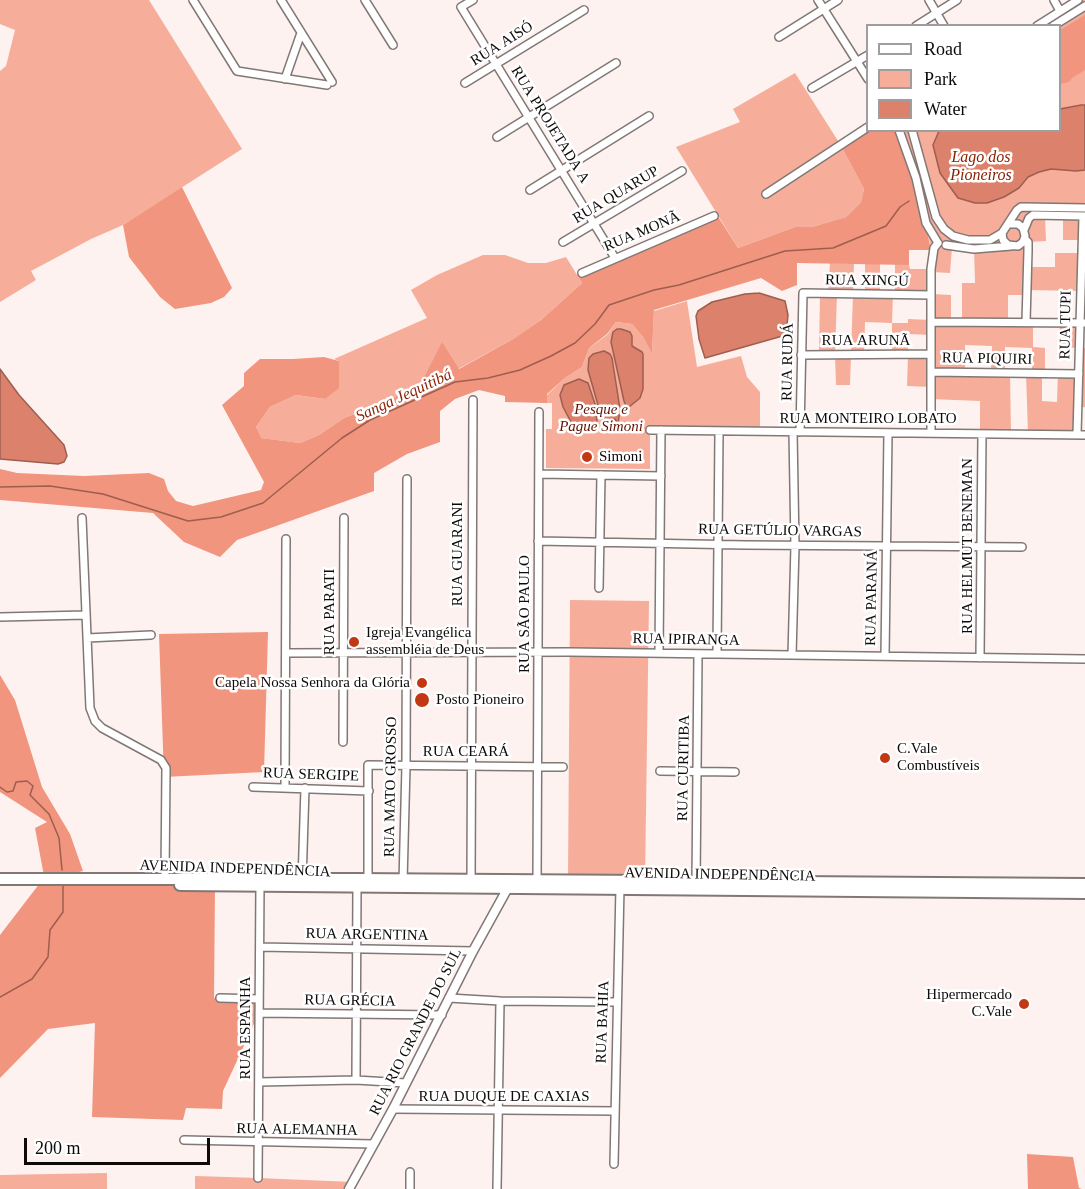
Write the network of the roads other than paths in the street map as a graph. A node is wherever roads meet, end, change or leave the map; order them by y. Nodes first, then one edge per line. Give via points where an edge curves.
1 (281, 0) edge
2 (366, 0) edge
3 (473, 0) edge
4 (818, 0) edge
5 (838, 0) edge
6 (928, 0) edge
7 (957, 0) edge
8 (1054, 0) edge
9 (1078, 0) edge
10 (197, 1) edge
11 (1085, 6) edge
12 (824, 9) junction
13 (584, 10) dead end
14 (1060, 11) junction
15 (936, 13) junction
16 (919, 24) edge
17 (943, 24) edge
18 (1040, 24) edge
19 (1056, 24) edge
20 (301, 33) junction
21 (779, 37) dead end
22 (393, 45) dead end
23 (866, 56) edge
24 (857, 61) junction
25 (616, 63) dead end
26 (496, 64) junction
27 (866, 77) edge
28 (285, 79) junction
29 (465, 83) dead end
30 (812, 88) dead end
31 (649, 117) dead end
32 (529, 118) junction
33 (866, 128) edge
34 (900, 132) edge
35 (913, 132) edge
36 (497, 137) dead end
37 (562, 171) junction
38 (682, 171) dead end
39 (530, 190) dead end
40 (765, 194) dead end
41 (1084, 213) edge
42 (714, 216) dead end
43 (595, 224) junction
44 (1009, 224) junction
45 (1024, 230) junction
46 (947, 231) junction
47 (1002, 233) junction
48 (1025, 239) junction
49 (563, 242) dead end
50 (940, 242) junction
51 (1014, 246) junction
52 (1028, 252) junction
53 (615, 258) junction
54 (582, 273) dead end
55 (803, 293) joint
56 (931, 295) junction
57 (932, 322) junction
58 (1026, 322) junction
59 (1082, 323) edge
60 (931, 354) junction
61 (801, 355) junction
62 (931, 372) junction
63 (1079, 374) junction
64 (472, 400) dead end
65 (539, 412) dead end
66 (650, 430) dead end
67 (661, 430) junction
68 (719, 432) junction
69 (796, 432) junction
70 (888, 433) junction
71 (931, 433) junction
72 (982, 434) junction
73 (1081, 435) edge
74 (538, 474) junction
75 (601, 475) junction
76 (661, 476) junction
77 (407, 478) dead end
78 (82, 518) dead end
79 (344, 518) dead end
80 (286, 539) dead end
81 (538, 541) junction
82 (600, 542) junction
83 (660, 543) junction
84 (718, 544) junction
85 (795, 546) junction
86 (886, 546) junction
87 (981, 547) junction
88 (1022, 547) dead end
89 (599, 588) dead end
90 (86, 615) junction
91 (0, 617) edge
92 (151, 635) dead end
93 (87, 638) junction
94 (471, 652) junction
95 (538, 652) junction
96 (286, 653) junction
97 (343, 653) junction
98 (405, 653) junction
99 (659, 653) junction
100 (699, 654) junction
101 (717, 654) junction
102 (792, 655) junction
103 (885, 656) junction
104 (980, 658) junction
105 (1085, 658) edge
106 (343, 742) dead end
107 (471, 765) junction
108 (406, 766) junction
109 (538, 766) junction
110 (563, 767) dead end
111 (660, 771) dead end
112 (697, 771) junction
113 (735, 772) dead end
114 (253, 786) dead end
115 (285, 788) junction
116 (305, 788) junction
117 (369, 791) junction
118 (165, 878) junction
119 (0, 879) edge
120 (126, 880) junction
121 (361, 881) junction
122 (241, 882) junction
123 (260, 882) junction
124 (302, 882) junction
125 (403, 883) junction
126 (471, 884) junction
127 (510, 884) junction
128 (537, 884) junction
129 (1085, 884) edge
130 (620, 885) junction
131 (696, 885) junction
132 (731, 886) junction
133 (1085, 894) edge
134 (260, 947) junction
135 (356, 947) junction
136 (473, 951) junction
137 (449, 998) junction
138 (220, 999) dead end
139 (259, 999) junction
140 (500, 1001) junction
141 (617, 1002) junction
142 (259, 1013) junction
143 (357, 1014) junction
144 (442, 1015) junction
145 (356, 1080) junction
146 (259, 1082) junction
147 (406, 1083) junction
148 (393, 1109) junction
149 (498, 1110) junction
150 (615, 1111) junction
151 (184, 1140) dead end
152 (259, 1143) junction
153 (373, 1144) junction
154 (614, 1164) dead end
155 (411, 1172) dead end
156 (258, 1178) dead end
157 (349, 1189) edge
158 (410, 1189) edge
159 (497, 1189) edge

1 - 20 street
2 - 22 street
3 - 26 street, RUA PROJETADA A via 461,7
4 - 12 street
5 - 12 street
6 - 15 street
7 - 15 street
8 - 14 street
9 - 14 street
10 - 28 street via 237,71
11 - 19 street
12 - 21 street
12 - 24 street
13 - 26 street, RUA AISÓ
14 - 18 street
15 - 16 street
15 - 17 street
20 - 28 street
20 - 28 street via 330,84
23 - 24 street
24 - 27 street
24 - 30 street
25 - 32 street
26 - 29 street, RUA AISÓ
26 - 32 street, RUA PROJETADA A
31 - 37 street
32 - 36 street
32 - 37 street, RUA PROJETADA A
33 - 40 street
34 - 50 street via 926,223
35 - 46 street via 936,217
37 - 39 street
37 - 43 street, RUA PROJETADA A
38 - 43 street, RUA QUARUP
41 - 44 street via 1021,207
41 - 45 street via 1031,216
41 - 59 street, RUA TUPI
42 - 53 street, RUA MONÃ
43 - 49 street, RUA QUARUP
43 - 53 street, RUA PROJETADA A
44 - 45 street via 1018,224
44 - 47 street
45 - 48 street
46 - 47 street via 976,241 990,240
46 - 50 street via 937,233
46 - 50 street via 951,239
47 - 51 street via 1005,243
48 - 51 street
48 - 52 street
50 - 51 street via 974,249
50 - 56 street via 933,253
51 - 52 street via 1024,247
52 - 58 street
53 - 54 street, RUA MONÃ
55 - 56 street, RUA XINGÚ
55 - 61 street, RUA RUDÁ
56 - 57 street
57 - 58 street
57 - 60 street
58 - 59 street
59 - 63 street, RUA TUPI
60 - 61 street, RUA ARUNÃ
60 - 62 street
61 - 69 street, RUA RUDÁ
62 - 63 street, RUA PIQUIRI
62 - 71 street
63 - 73 street, RUA TUPI
64 - 94 street, RUA GUARANI
65 - 74 street, RUA SÃO PAULO
66 - 67 street, RUA MONTEIRO LOBATO
67 - 68 street, RUA MONTEIRO LOBATO
67 - 76 street
68 - 69 street, RUA MONTEIRO LOBATO
68 - 84 street
69 - 70 street, RUA MONTEIRO LOBATO
69 - 85 street, RUA RUDÁ
70 - 71 street, RUA MONTEIRO LOBATO
70 - 86 street, RUA PARANÁ
71 - 72 street, RUA MONTEIRO LOBATO
72 - 73 street, RUA MONTEIRO LOBATO
72 - 87 street, RUA HELMUT BENEMAN
74 - 75 street
74 - 81 street, RUA SÃO PAULO
75 - 76 street
75 - 82 street
76 - 83 street
77 - 98 street, RUA MATO GROSSO
78 - 90 street
79 - 97 street, RUA PARATI
80 - 96 street
81 - 82 street, RUA GETÚLIO VARGAS
81 - 95 street, RUA SÃO PAULO
82 - 83 street, RUA GETÚLIO VARGAS
82 - 89 street
83 - 84 street, RUA GETÚLIO VARGAS
83 - 99 street
84 - 85 street, RUA GETÚLIO VARGAS
84 - 101 street
85 - 86 street, RUA GETÚLIO VARGAS
85 - 102 street, RUA RUDÁ
86 - 87 street, RUA GETÚLIO VARGAS
86 - 103 street, RUA PARANÁ
87 - 88 street, RUA GETÚLIO VARGAS
87 - 104 street, RUA HELMUT BENEMAN
90 - 91 street
90 - 93 street
92 - 93 street
93 - 118 street via 90,708 95,721 161,760 166,768
94 - 95 street, RUA IPIRANGA
94 - 98 street, RUA IPIRANGA
94 - 107 street, RUA GUARANI
95 - 99 street, RUA IPIRANGA
95 - 109 street, RUA SÃO PAULO
96 - 97 street, RUA IPIRANGA
96 - 115 street
97 - 98 street, RUA IPIRANGA
97 - 106 street, RUA PARATI
98 - 108 street, RUA MATO GROSSO
99 - 100 street, RUA IPIRANGA
100 - 101 street, RUA IPIRANGA
100 - 112 street, RUA CURITIBA
101 - 102 street, RUA IPIRANGA
102 - 103 street, RUA IPIRANGA
103 - 104 street, RUA IPIRANGA
104 - 105 street, RUA IPIRANGA
107 - 108 street, RUA CEARÁ
107 - 109 street, RUA CEARÁ
107 - 126 street, RUA GUARANI
108 - 117 street, RUA CEARÁ via 368,765
108 - 125 street, RUA MATO GROSSO
109 - 110 street, RUA CEARÁ
109 - 128 street, RUA SÃO PAULO
111 - 112 street
112 - 113 street
112 - 131 street, RUA CURITIBA
114 - 115 street, RUA SERGIPE
115 - 116 street, RUA SERGIPE
116 - 117 street, RUA SERGIPE
116 - 124 street
117 - 121 street
118 - 120 main road, AVENIDA INDEPENDÊNCIA
118 - 122 main road, AVENIDA INDEPENDÊNCIA
119 - 120 main road
120 - 122 main road, AVENIDA INDEPENDÊNCIA via 161,885
121 - 124 main road, AVENIDA INDEPENDÊNCIA
121 - 125 main road, AVENIDA INDEPENDÊNCIA
121 - 135 street
122 - 123 main road, AVENIDA INDEPENDÊNCIA
123 - 124 main road, AVENIDA INDEPENDÊNCIA
123 - 134 street, RUA ESPANHA
125 - 126 main road, AVENIDA INDEPENDÊNCIA
126 - 127 main road, AVENIDA INDEPENDÊNCIA
127 - 128 main road, AVENIDA INDEPENDÊNCIA
127 - 136 street, RUA RIO GRANDE DO SUL
128 - 130 main road, AVENIDA INDEPENDÊNCIA
129 - 132 main road, AVENIDA INDEPENDÊNCIA
130 - 131 main road, AVENIDA INDEPENDÊNCIA
130 - 141 street, RUA BAHIA
131 - 132 main road, AVENIDA INDEPENDÊNCIA
132 - 133 main road, AVENIDA INDEPENDÊNCIA
134 - 135 street, RUA ARGENTINA
134 - 139 street, RUA ESPANHA
135 - 136 street, RUA ARGENTINA
135 - 143 street
136 - 137 street, RUA RIO GRANDE DO SUL
137 - 140 street
137 - 144 street, RUA RIO GRANDE DO SUL
138 - 139 street
139 - 142 street, RUA ESPANHA
140 - 141 street
140 - 149 street
141 - 150 street, RUA BAHIA
142 - 143 street, RUA GRÉCIA
142 - 146 street, RUA ESPANHA
143 - 144 street, RUA GRÉCIA
143 - 145 street
144 - 147 street, RUA RIO GRANDE DO SUL
145 - 146 street
145 - 147 street
146 - 152 street, RUA ESPANHA
147 - 148 street, RUA RIO GRANDE DO SUL
148 - 149 street, RUA DUQUE DE CAXIAS
148 - 153 street, RUA RIO GRANDE DO SUL
149 - 150 street, RUA DUQUE DE CAXIAS
149 - 159 street
150 - 154 street, RUA BAHIA
151 - 152 street, RUA ALEMANHA
152 - 153 street, RUA ALEMANHA
152 - 156 street, RUA ESPANHA
153 - 157 street, RUA RIO GRANDE DO SUL
155 - 158 street

